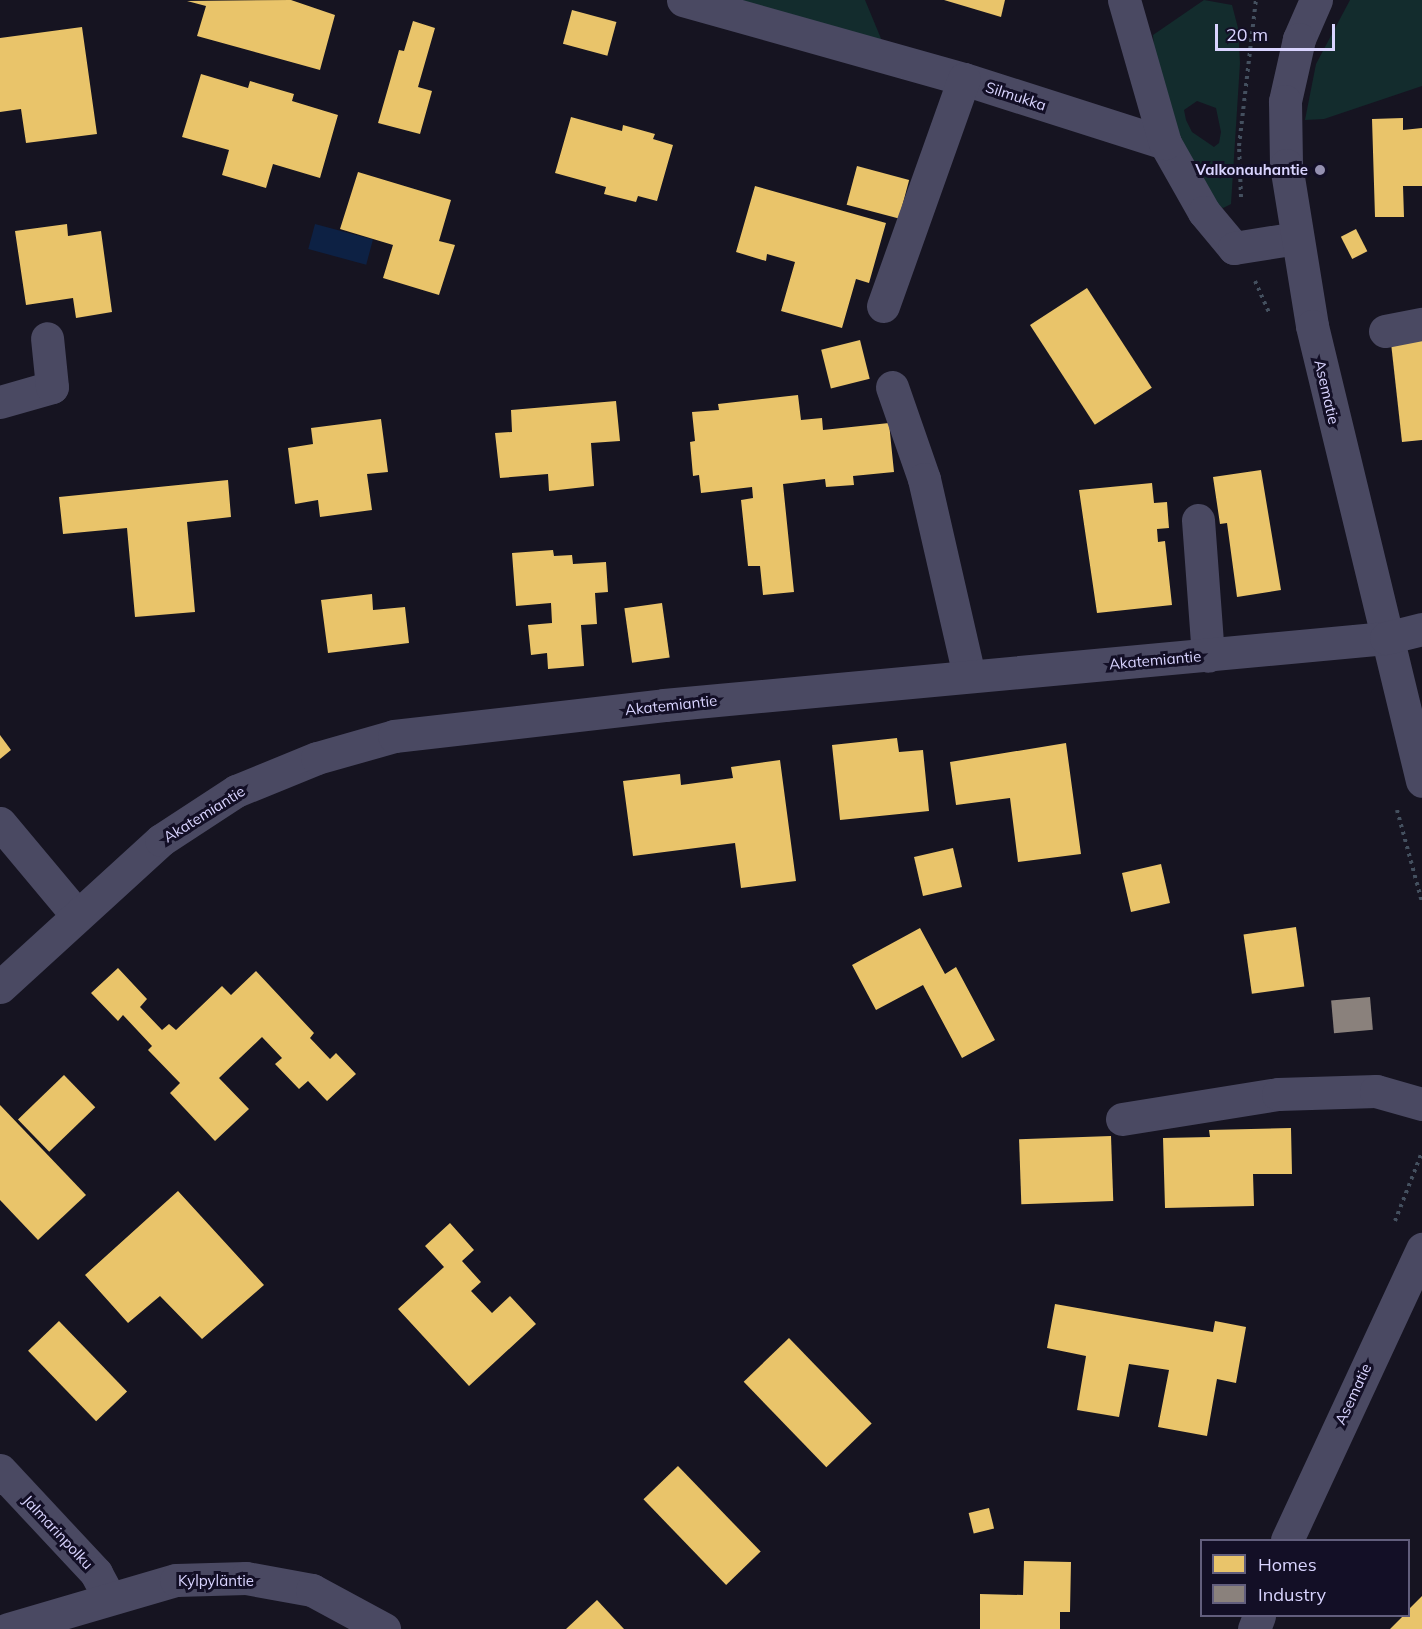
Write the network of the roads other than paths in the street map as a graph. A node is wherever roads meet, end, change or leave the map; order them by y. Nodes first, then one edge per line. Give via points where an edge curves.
1 (684, 0) edge
2 (1124, 0) edge
3 (1316, 0) edge
4 (964, 79) junction
5 (1165, 143) junction
6 (1297, 238) junction
7 (883, 306) dead end
8 (1422, 324) edge
9 (1385, 331) dead end
10 (47, 338) dead end
11 (892, 387) dead end
12 (0, 402) edge
13 (1198, 520) dead end
14 (1422, 629) edge
15 (1386, 638) junction
16 (1208, 656) junction
17 (969, 676) junction
18 (1422, 781) edge
19 (0, 823) edge
20 (76, 914) junction
21 (0, 987) edge
22 (1422, 1104) edge
23 (1122, 1119) dead end
24 (1422, 1249) edge
25 (0, 1470) edge
26 (1287, 1539) edge
27 (109, 1597) junction
28 (8, 1629) edge
29 (384, 1629) edge

1 - 4 street, Silmukka
2 - 5 street
3 - 6 street, Asematie via 1299,39 1285,101 1286,165
4 - 5 street, Silmukka
4 - 7 street
5 - 6 street via 1204,212 1234,248
6 - 15 street, Asematie via 1312,326
8 - 9 street
10 - 12 street via 52,387
11 - 17 street via 924,479
13 - 16 street
14 - 15 street, Akatemiantie
15 - 16 street, Akatemiantie
15 - 18 street, Asematie
16 - 17 street, Akatemiantie
17 - 20 street, Akatemiantie via 394,736 317,758 236,791 161,840
19 - 20 street
20 - 21 street, Akatemiantie
22 - 23 street via 1376,1091 1278,1094
24 - 26 street, Asematie
25 - 27 street, Jalmarinpolku via 96,1573
27 - 28 street, Kylpyläntie
27 - 29 street, Kylpyläntie via 176,1580 246,1578 312,1590

